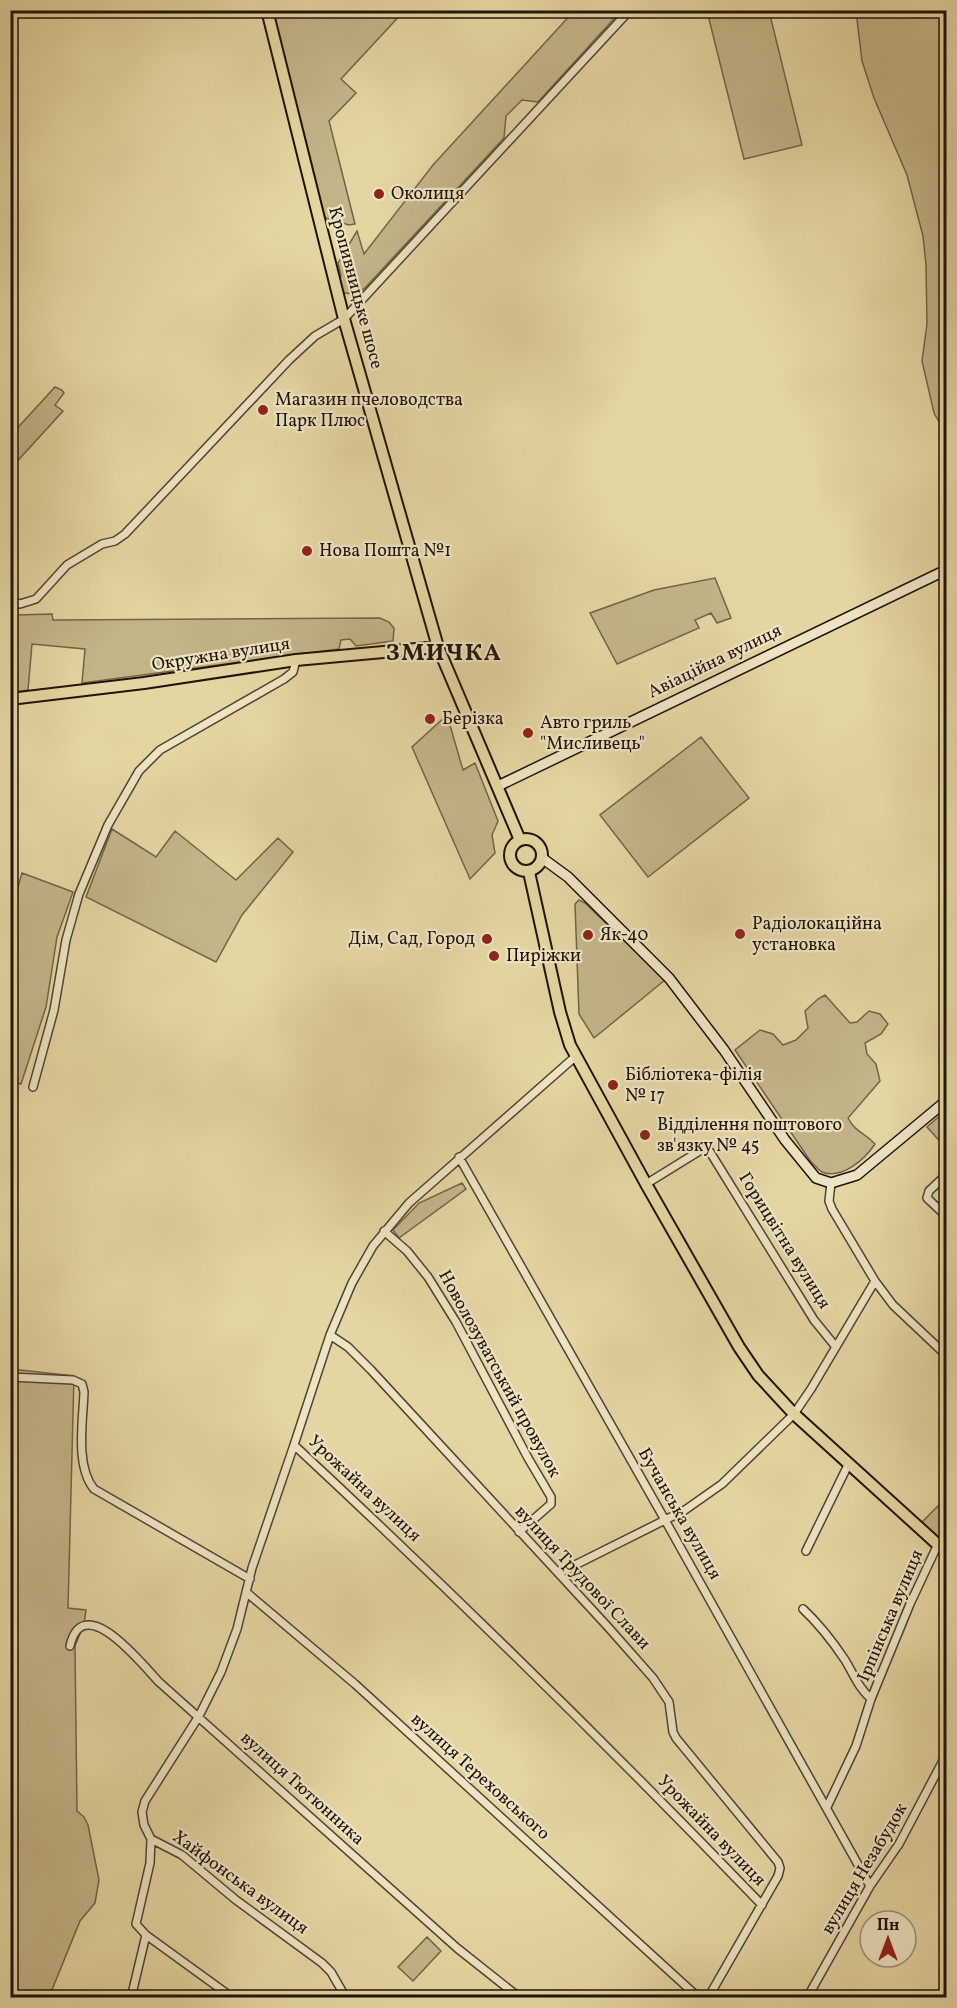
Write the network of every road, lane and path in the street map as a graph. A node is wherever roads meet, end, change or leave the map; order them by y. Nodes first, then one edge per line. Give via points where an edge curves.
1 (267, 10) edge
2 (630, 10) edge
3 (344, 319) junction
4 (946, 570) edge
5 (10, 600) edge
6 (438, 647) junction
7 (296, 660) junction
8 (10, 699) edge
9 (498, 786) junction
10 (520, 840) junction
11 (542, 858) junction
12 (529, 872) junction
13 (576, 1056) junction
14 (33, 1087) dead end
15 (946, 1103) edge
16 (459, 1157) junction
17 (946, 1175) edge
18 (831, 1183) junction
19 (646, 1184) junction
20 (946, 1216) edge
21 (384, 1231) junction
22 (874, 1281) junction
23 (330, 1335) junction
24 (836, 1347) junction
25 (946, 1355) edge
26 (10, 1377) edge
27 (794, 1414) junction
28 (294, 1445) junction
29 (849, 1463) junction
30 (665, 1520) junction
31 (519, 1532) junction
32 (942, 1548) edge
33 (806, 1551) dead end
34 (558, 1573) junction
35 (250, 1579) junction
36 (246, 1592) junction
37 (803, 1609) dead end
38 (70, 1646) dead end
39 (871, 1699) junction
40 (199, 1716) junction
41 (946, 1755) edge
42 (827, 1807) junction
43 (151, 1839) junction
44 (870, 1886) junction
45 (762, 1905) junction
46 (146, 1935) junction
47 (131, 1998) edge
48 (233, 1998) edge
49 (346, 1998) edge
50 (520, 1998) edge
51 (699, 1998) edge
52 (708, 1998) edge
53 (807, 1998) edge

1 - 3 main road, Кропивницьке шосе
2 - 3 street
3 - 5 street via 315,336 289,360 125,534 67,565 36,599 20,604
3 - 6 main road, Кропивницьке шосе
4 - 9 main road, Авіаційна вулиця
6 - 7 main road, Окружна вулиця
6 - 9 main road, Кропивницьке шосе
7 - 8 main road, Окружна вулиця
7 - 14 street via 293,672 284,679 167,745 140,771 108,825 79,894
9 - 10 main road, Кропивницьке шосе
10 - 11 main road via 537,843
10 - 12 main road via 513,844 510,860 514,867
11 - 12 main road
11 - 18 main road via 568,877 669,978 806,1166 816,1178
12 - 13 main road via 560,1012
13 - 16 street, Урожайна вулиця
13 - 19 main road
15 - 18 main road via 857,1175
16 - 21 street, Урожайна вулиця
16 - 30 street, Бучанська вулиця
17 - 20 street via 927,1198
18 - 22 street via 832,1209
19 - 24 street, Горицвітна вулиця via 701,1150 710,1152 814,1320
19 - 27 main road via 747,1359
21 - 23 street, Урожайна вулиця via 362,1263
21 - 31 street, Новолозуватський провулок via 428,1276 551,1497 550,1504
22 - 24 street
22 - 25 street via 897,1310
23 - 28 street, Урожайна вулиця
23 - 31 street, вулиця Трудової Слави via 358,1356
24 - 27 street
26 - 35 street via 73,1380 82,1384 83,1466 88,1481 102,1495
27 - 29 main road
27 - 30 street via 722,1485
28 - 35 street
28 - 45 street, Урожайна вулиця via 590,1729
29 - 32 main road
29 - 33 street
30 - 34 street
30 - 42 street, Бучанська вулиця
31 - 34 street, вулиця Трудової Слави
32 - 39 street, Ірпінська вулиця via 913,1596
34 - 45 street, вулиця Трудової Слави via 661,1688 671,1708 676,1738 779,1865 778,1876
35 - 36 street
36 - 40 street, Хайфонська вулиця via 228,1654
36 - 51 street, вулиця Тереховського via 371,1699
37 - 39 street, Ірпінська вулиця via 822,1629 860,1689
38 - 40 street, вулиця Тютюнника via 74,1635 84,1626 101,1628
39 - 42 street, Ірпінська вулиця via 856,1746
40 - 43 street, Хайфонська вулиця via 145,1801 142,1819
40 - 50 street, вулиця Тютюнника via 457,1948
41 - 44 street, вулиця Незабудок via 899,1844
42 - 44 street, Бучанська вулиця
43 - 46 street via 150,1863 136,1922
43 - 49 street, Хайфонська вулиця via 182,1855 312,1955 331,1972
44 - 53 street, вулиця Незабудок
45 - 52 street
46 - 47 street
46 - 48 street

